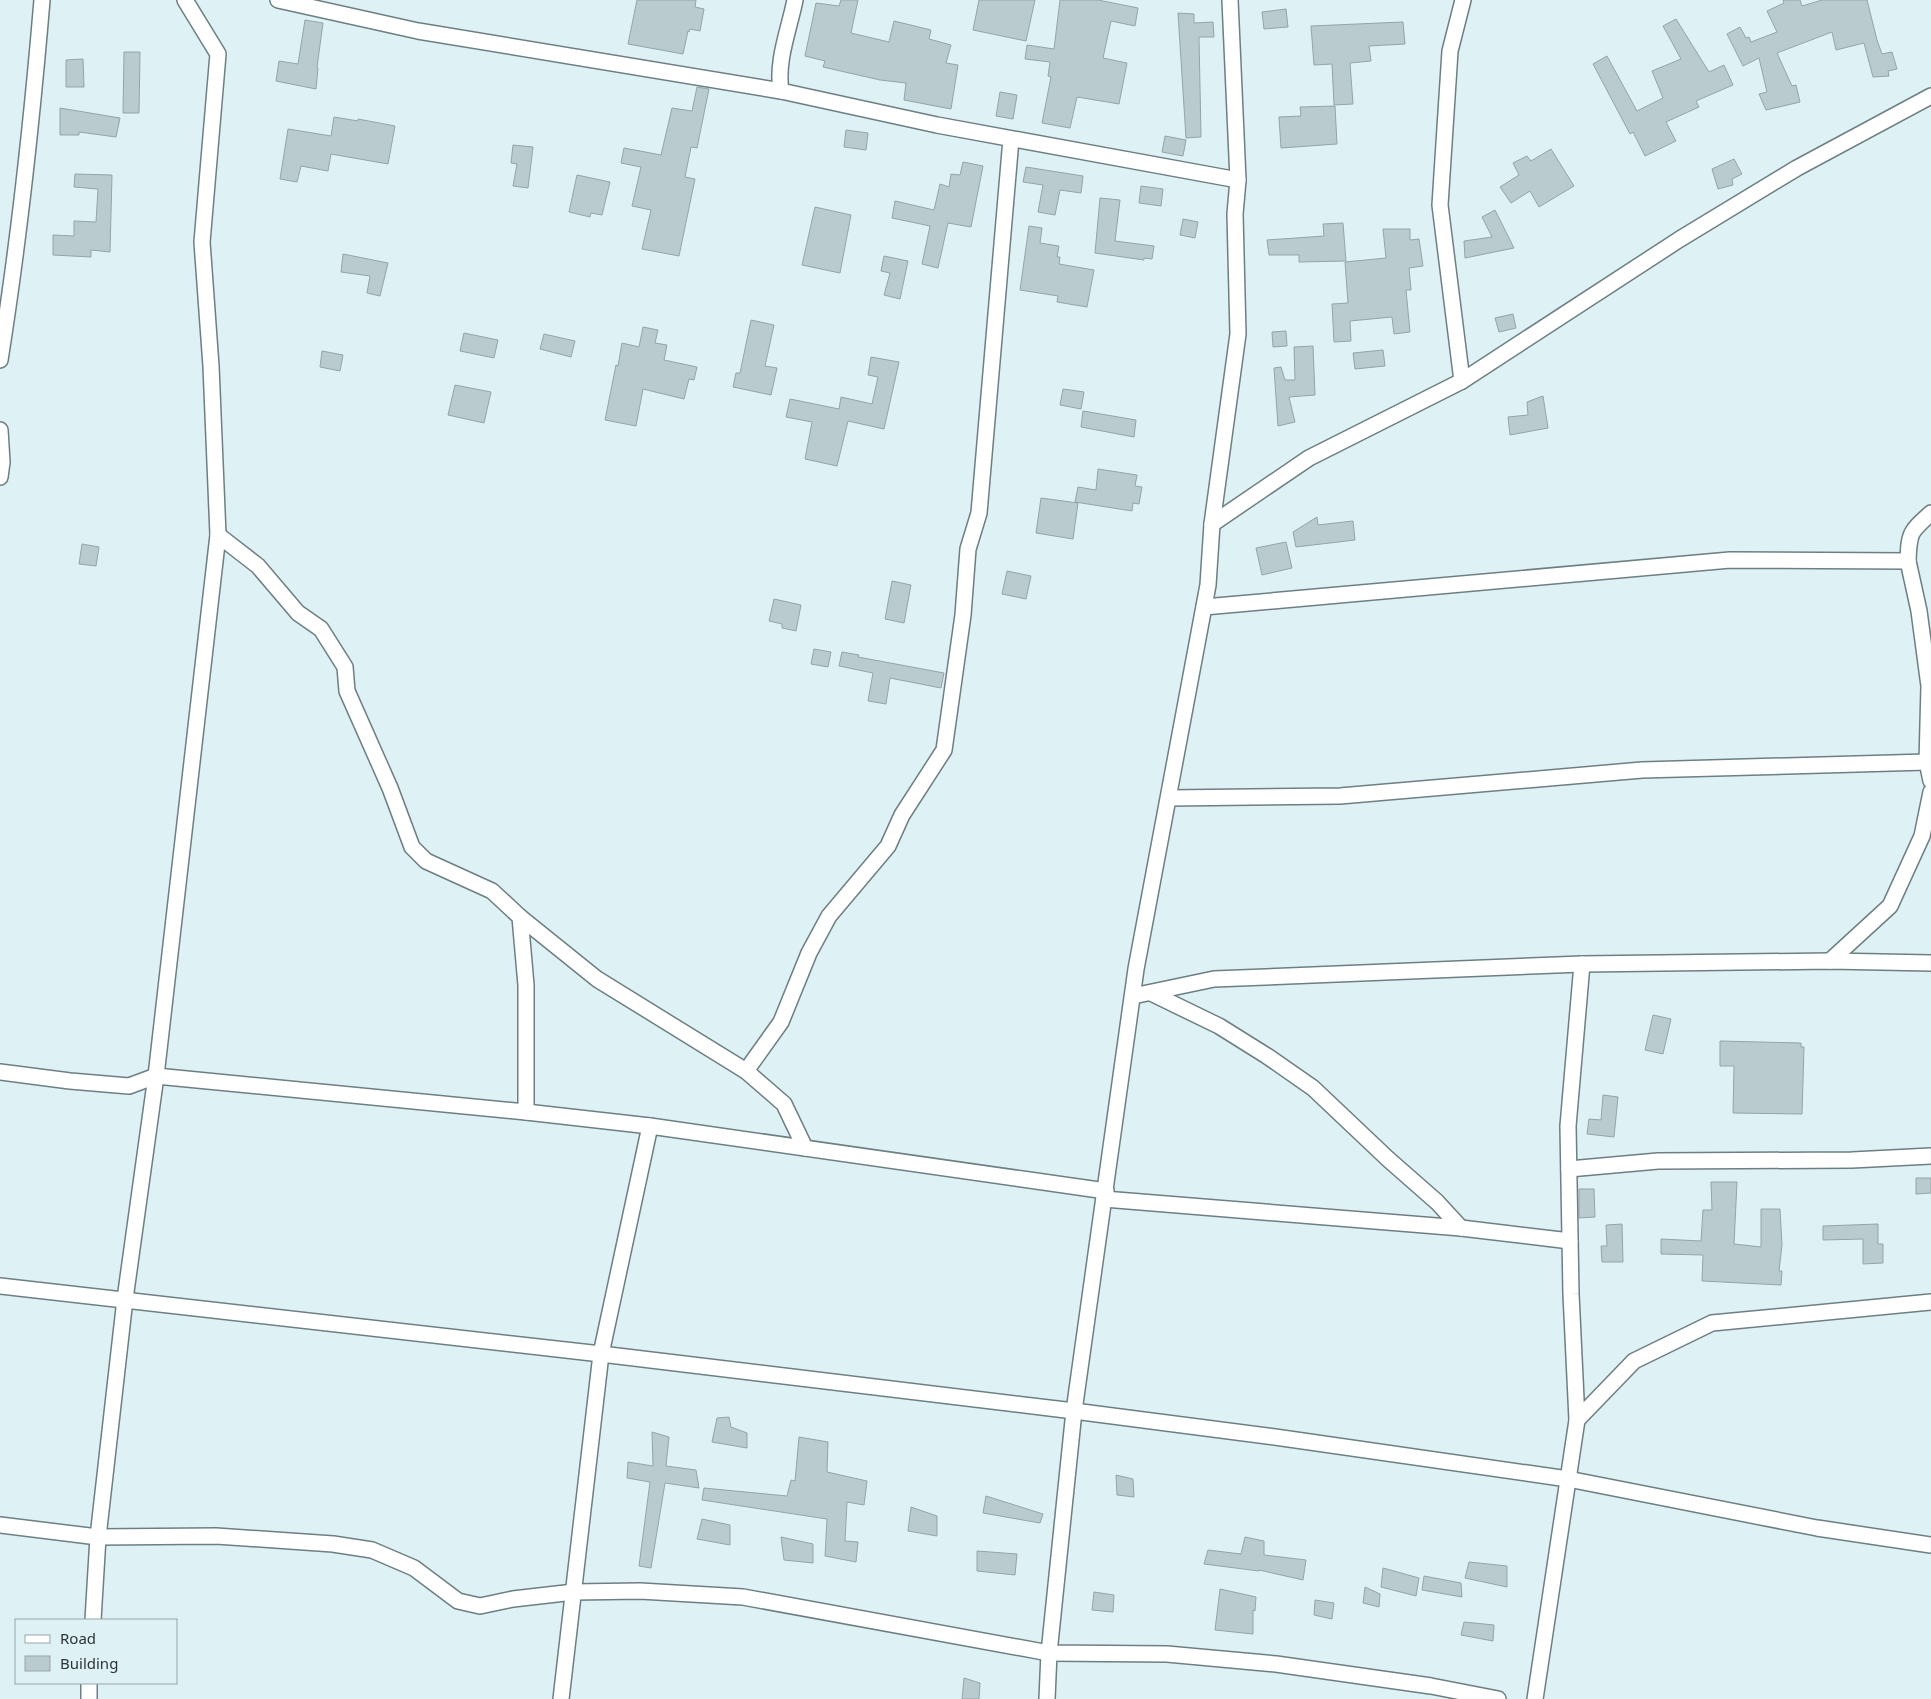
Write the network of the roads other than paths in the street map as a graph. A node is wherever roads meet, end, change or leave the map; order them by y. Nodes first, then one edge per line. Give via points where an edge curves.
1 (42, 0) edge
2 (185, 0) edge
3 (278, 0) edge
4 (795, 0) edge
5 (1230, 0) edge
6 (1463, 0) edge
7 (781, 91) junction
8 (1931, 96) edge
9 (1011, 139) junction
10 (1238, 180) junction
11 (0, 360) edge
12 (1462, 381) junction
13 (0, 430) edge
14 (0, 477) edge
15 (1931, 513) edge
16 (1212, 524) junction
17 (218, 535) junction
18 (1908, 561) junction
19 (1204, 607) junction
20 (1926, 762) junction
21 (1931, 781) edge
22 (1931, 792) edge
23 (1169, 798) junction
24 (520, 918) junction
25 (1830, 961) junction
26 (1931, 963) edge
27 (1582, 964) junction
28 (1150, 993) junction
29 (1133, 996) junction
30 (746, 1071) junction
31 (0, 1072) edge
32 (156, 1076) junction
33 (526, 1112) junction
34 (650, 1126) junction
35 (805, 1148) junction
36 (1931, 1156) edge
37 (1569, 1169) junction
38 (1105, 1195) junction
39 (1461, 1228) junction
40 (1570, 1241) junction
41 (0, 1286) edge
42 (125, 1299) junction
43 (1931, 1302) edge
44 (601, 1354) junction
45 (1074, 1411) junction
46 (1577, 1420) junction
47 (1568, 1479) junction
48 (0, 1525) edge
49 (98, 1537) junction
50 (1931, 1545) edge
51 (574, 1592) junction
52 (93, 1619) edge
53 (1049, 1653) junction
54 (90, 1684) edge
55 (88, 1699) edge
56 (561, 1699) edge
57 (1046, 1699) edge
58 (1498, 1699) edge
59 (1535, 1699) edge

1 - 11 street via 32,119
2 - 17 street via 218,54 202,242
3 - 7 street via 418,31
4 - 7 street via 780,62
5 - 10 street
6 - 12 street via 1450,51 1440,205
7 - 9 street
8 - 12 street via 1797,168 1680,238
9 - 10 street
9 - 30 street via 979,512 968,548 944,750 902,815 888,846 829,916 809,953 781,1022
10 - 16 street via 1235,214 1238,334
12 - 16 street via 1309,458
13 - 14 street
15 - 18 street via 1912,530
16 - 19 street
17 - 24 street via 258,566 298,613 321,629 345,667 346,690 390,788 412,847 426,861 492,891
17 - 32 street
18 - 19 street via 1730,560
18 - 20 street via 1919,611 1929,686
19 - 23 street
20 - 21 street
20 - 23 street via 1642,770 1340,796
22 - 25 street via 1922,836 1890,906
23 - 29 street
24 - 30 street via 598,979
24 - 33 street via 526,986
25 - 26 street
25 - 27 street
27 - 28 street via 1214,979
27 - 37 street via 1568,1126
28 - 29 street
28 - 39 street via 1218,1026 1313,1088
29 - 38 street
30 - 35 street via 784,1104
31 - 32 street via 129,1086
32 - 33 street
32 - 42 street
33 - 34 street
34 - 35 street
34 - 44 street
35 - 38 street
36 - 37 street via 1852,1160 1658,1161
37 - 40 street
38 - 39 street
38 - 45 street
39 - 40 street
40 - 46 street
41 - 42 street
42 - 44 street
42 - 49 street
43 - 46 street via 1712,1323 1634,1361
44 - 45 street
44 - 51 street
45 - 47 street
45 - 53 street
46 - 47 street
47 - 50 street via 1817,1528
47 - 59 street
48 - 49 street
49 - 51 street via 216,1536 372,1550 414,1568 458,1601 480,1606
49 - 52 street
51 - 53 street via 640,1591 743,1597
51 - 56 street
53 - 57 street
53 - 58 street via 1167,1654 1276,1664
54 - 55 street

